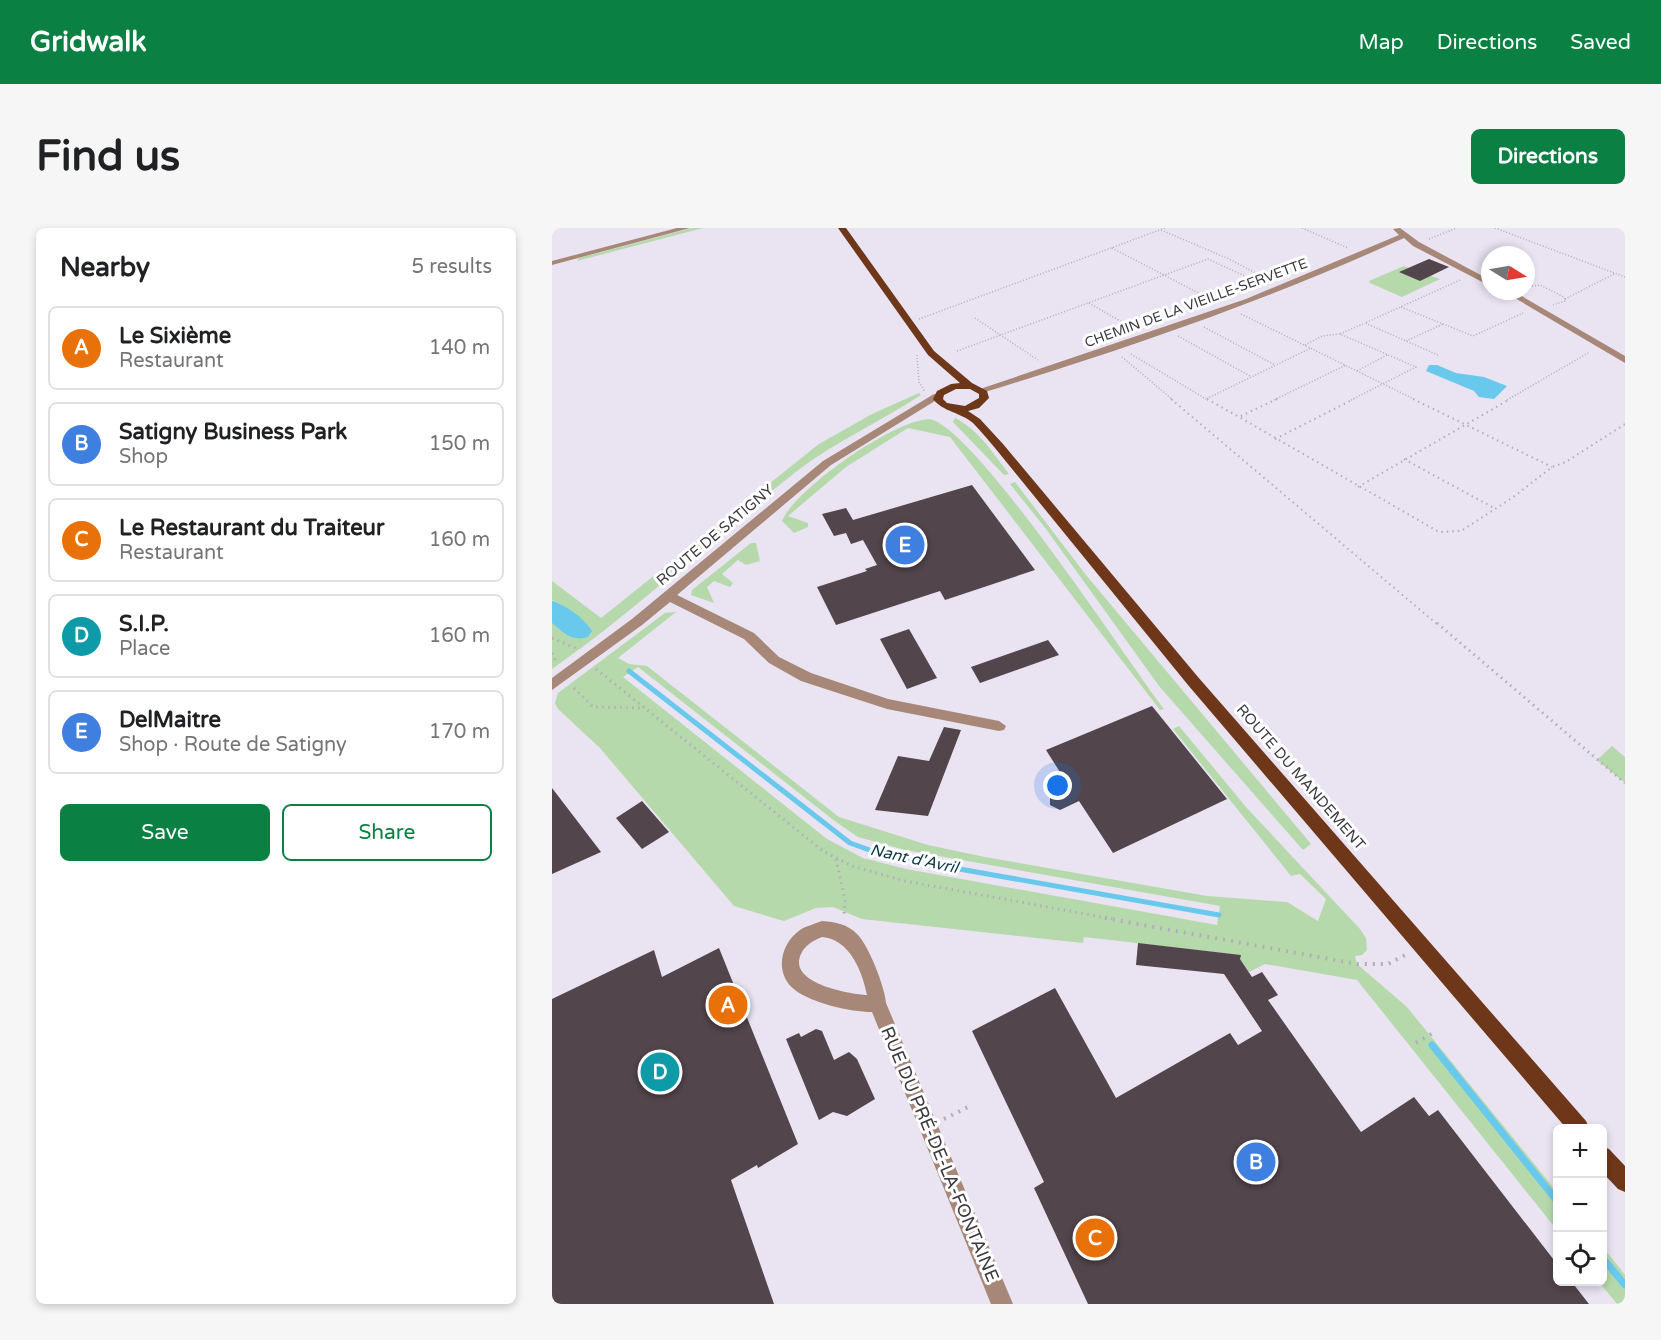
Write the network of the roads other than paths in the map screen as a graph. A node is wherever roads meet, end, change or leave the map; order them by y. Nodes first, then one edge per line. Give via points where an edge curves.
1 (686, 228) edge
2 (842, 228) edge
3 (1396, 228) edge
4 (1405, 236) junction
5 (552, 263) edge
6 (1481, 278) edge
7 (1524, 300) edge
8 (931, 353) junction
9 (1625, 360) edge
10 (968, 385) junction
11 (941, 386) junction
12 (982, 390) junction
13 (981, 402) junction
14 (952, 408) junction
15 (904, 417) junction
16 (999, 446) junction
17 (669, 596) junction
18 (552, 685) edge
19 (999, 726) dead end
20 (877, 1003) junction
21 (1576, 1124) edge
22 (1607, 1162) edge
23 (1625, 1182) edge
24 (1002, 1304) edge

1 - 5 street
2 - 8 main road
3 - 4 street
4 - 6 street
4 - 12 street, CHEMIN DE LA VIEILLE-SERVETTE via 1228,308
7 - 9 street
8 - 10 main road
8 - 11 main road
10 - 11 main road
10 - 12 main road
11 - 14 main road, ROUTE DU MANDEMENT via 940,404
11 - 15 street, ROUTE DE SATIGNY
12 - 13 main road
13 - 14 main road
13 - 16 main road, ROUTE DU MANDEMENT
14 - 15 street, ROUTE DE SATIGNY
14 - 16 main road, ROUTE DU MANDEMENT via 976,422
15 - 17 street, ROUTE DE SATIGNY via 827,463
16 - 21 main road, ROUTE DU MANDEMENT via 1193,681
17 - 18 street, ROUTE DE SATIGNY via 581,656
17 - 19 street via 749,636 774,660 806,677 886,704
20 - 20 street, RUE DU PRÉ-DE-LA-FONTAINE via 876,985 852,940 843,933 826,928 797,943 789,961 791,976 802,987 861,1005
20 - 24 street, RUE DU PRÉ-DE-LA-FONTAINE
22 - 23 main road

